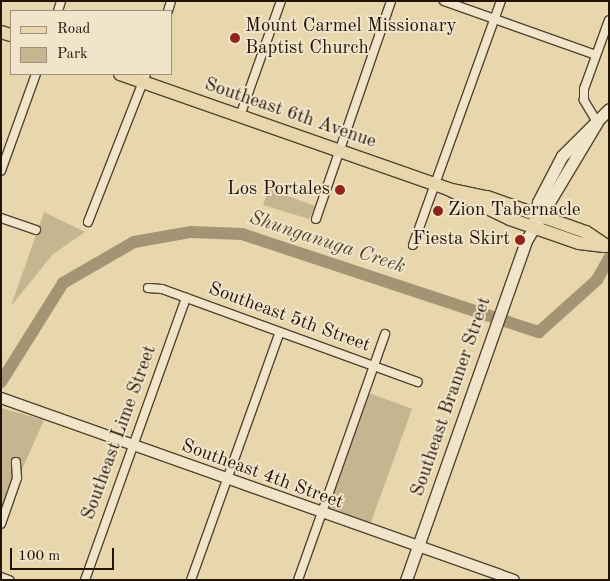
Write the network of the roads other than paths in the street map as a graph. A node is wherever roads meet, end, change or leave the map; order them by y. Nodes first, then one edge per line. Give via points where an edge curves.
1 (281, 1) edge
2 (391, 1) edge
3 (444, 1) edge
4 (501, 1) edge
5 (495, 20) junction
6 (609, 20) edge
7 (596, 55) junction
8 (36, 75) edge
9 (126, 75) edge
10 (144, 78) edge
11 (609, 109) edge
12 (240, 116) junction
13 (597, 122) junction
14 (340, 151) junction
15 (1, 171) edge
16 (442, 187) junction
17 (1, 218) edge
18 (316, 219) dead end
19 (537, 219) junction
20 (88, 222) dead end
21 (36, 230) dead end
22 (413, 245) dead end
23 (608, 247) edge
24 (148, 288) dead end
25 (186, 298) junction
26 (280, 332) junction
27 (385, 334) dead end
28 (373, 366) junction
29 (418, 382) dead end
30 (1, 398) edge
31 (132, 448) junction
32 (16, 462) dead end
33 (227, 481) junction
34 (321, 515) junction
35 (1, 524) edge
36 (418, 548) junction
37 (1, 577) edge
38 (9, 580) edge
39 (85, 580) edge
40 (191, 580) edge
41 (298, 580) edge
42 (406, 580) edge
43 (514, 580) edge

1 - 12 street
2 - 14 street
3 - 5 street
4 - 5 street
5 - 7 street
5 - 16 street
6 - 7 street
7 - 13 street via 584,89 584,100
8 - 15 street
9 - 10 main road, Southeast 6th Avenue
10 - 12 main road, Southeast 6th Avenue
10 - 20 street
11 - 13 main road, Southeast Branner Street
12 - 14 main road, Southeast 6th Avenue
13 - 19 main road, Southeast Branner Street
14 - 16 main road, Southeast 6th Avenue
14 - 18 street
16 - 19 main road, Southeast 6th Avenue
16 - 22 street
17 - 21 street
19 - 23 main road, Southeast 6th Avenue via 586,232
19 - 23 main road, Southeast 6th Avenue via 579,243
19 - 36 main road, Southeast Branner Street
24 - 25 street, Southeast 5th Street
25 - 26 street, Southeast 5th Street
25 - 31 street, Southeast Lime Street
26 - 28 street, Southeast 5th Street
26 - 33 street
27 - 28 street
28 - 29 street, Southeast 5th Street
28 - 34 street
30 - 31 street, Southeast 4th Street
31 - 33 street, Southeast 4th Street
31 - 39 street, Southeast Lime Street
32 - 35 street via 18,478
33 - 34 street, Southeast 4th Street
33 - 40 street
34 - 36 street, Southeast 4th Street
34 - 41 street
36 - 42 main road, Southeast Branner Street
36 - 43 street, Southeast 4th Street
37 - 38 street

